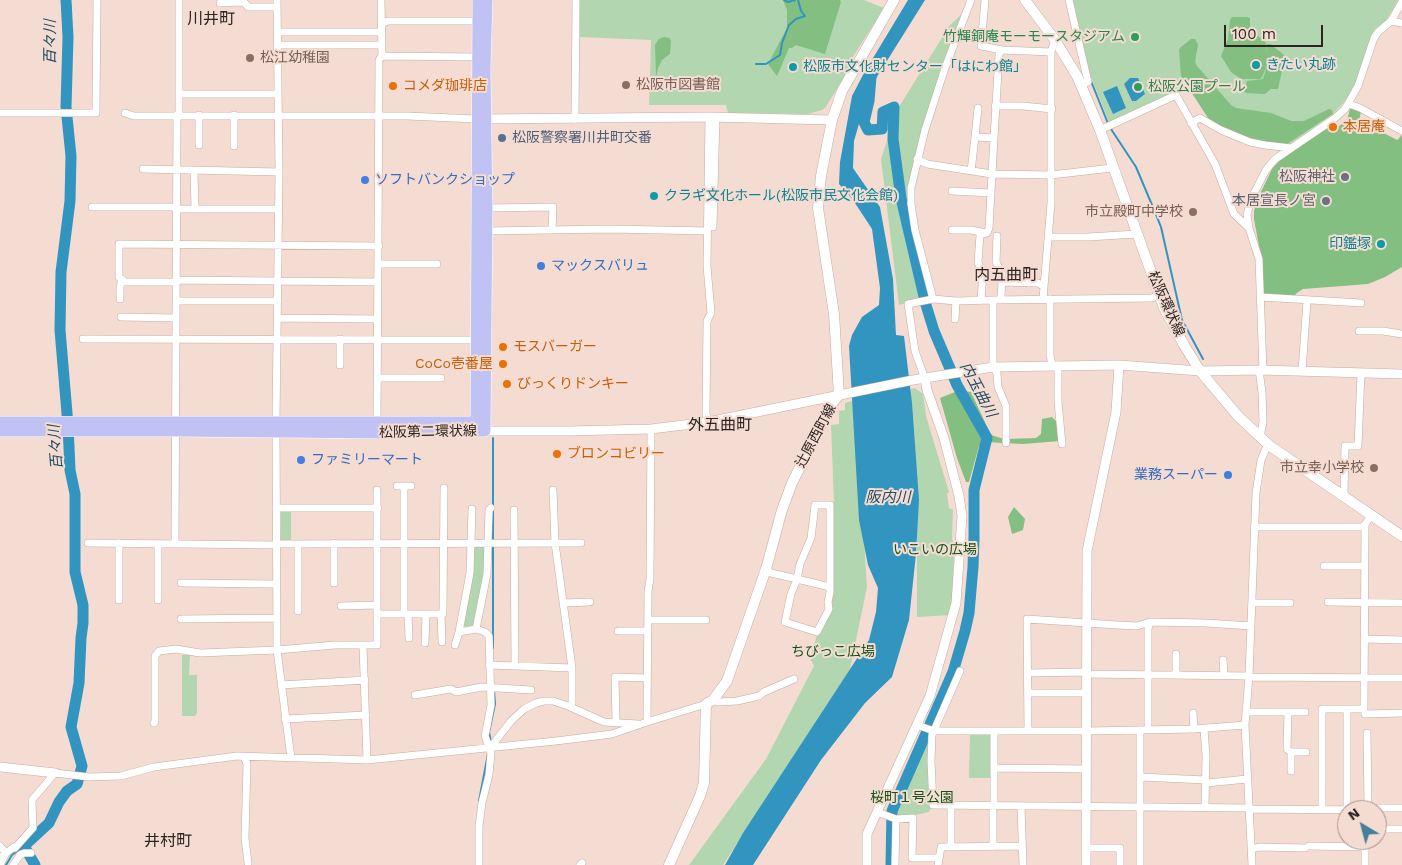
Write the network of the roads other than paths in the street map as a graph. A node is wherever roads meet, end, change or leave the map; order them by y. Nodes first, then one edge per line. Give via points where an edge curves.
1 (97, 0) edge
2 (179, 0) edge
3 (381, 0) edge
4 (478, 0) edge
5 (487, 0) edge
6 (576, 0) edge
7 (894, 0) edge
8 (972, 0) edge
9 (984, 0) edge
10 (1025, 0) edge
11 (1069, 0) edge
12 (1402, 2) edge
13 (220, 3) dead end
14 (277, 3) edge
15 (478, 21) junction
16 (1391, 21) junction
17 (383, 23) junction
18 (1402, 24) edge
19 (277, 32) junction
20 (381, 32) junction
21 (1055, 40) junction
22 (277, 45) junction
23 (381, 46) junction
24 (1002, 50) junction
25 (1052, 52) junction
26 (382, 56) junction
27 (477, 57) junction
28 (1080, 85) junction
29 (183, 94) dead end
30 (278, 94) junction
31 (1349, 104) junction
32 (995, 106) junction
33 (978, 108) dead end
34 (1052, 109) junction
35 (0, 112) edge
36 (125, 113) dead end
37 (198, 115) junction
38 (234, 115) junction
39 (278, 115) junction
40 (178, 116) junction
41 (378, 116) junction
42 (713, 117) junction
43 (481, 119) junction
44 (575, 119) junction
45 (832, 120) junction
46 (1191, 122) junction
47 (1100, 130) junction
48 (1402, 131) edge
49 (975, 137) junction
50 (994, 138) junction
51 (198, 145) dead end
52 (234, 146) dead end
53 (1291, 148) junction
54 (917, 160) junction
55 (1112, 168) junction
56 (144, 169) dead end
57 (176, 170) junction
58 (194, 171) junction
59 (971, 171) junction
60 (279, 172) junction
61 (992, 174) junction
62 (1051, 175) junction
63 (952, 191) dead end
64 (991, 193) junction
65 (92, 207) dead end
66 (176, 208) junction
67 (487, 208) junction
68 (195, 209) junction
69 (278, 209) junction
70 (1249, 228) junction
71 (710, 229) junction
72 (552, 230) junction
73 (952, 230) dead end
74 (487, 231) junction
75 (987, 233) junction
76 (1137, 234) junction
77 (997, 236) dead end
78 (1048, 237) junction
79 (176, 244) junction
80 (278, 245) junction
81 (379, 246) junction
82 (378, 264) junction
83 (437, 264) dead end
84 (122, 280) junction
85 (176, 281) junction
86 (278, 281) junction
87 (378, 282) junction
88 (1002, 282) junction
89 (1043, 286) junction
90 (1160, 295) junction
91 (1001, 296) dead end
92 (1261, 297) junction
93 (120, 299) dead end
94 (931, 299) junction
95 (1047, 299) junction
96 (981, 300) junction
97 (993, 300) junction
98 (176, 301) junction
99 (278, 301) junction
100 (956, 301) junction
101 (1307, 301) junction
102 (1360, 303) dead end
103 (121, 317) dead end
104 (176, 318) junction
105 (278, 318) junction
106 (377, 319) junction
107 (956, 319) dead end
108 (1360, 330) dead end
109 (1402, 334) edge
110 (82, 339) dead end
111 (176, 339) junction
112 (340, 339) junction
113 (277, 340) junction
114 (378, 340) junction
115 (477, 340) junction
116 (340, 365) dead end
117 (1055, 365) junction
118 (1119, 365) junction
119 (993, 367) junction
120 (1261, 370) junction
121 (1200, 371) junction
122 (1302, 371) junction
123 (1361, 373) junction
124 (1402, 374) edge
125 (378, 378) junction
126 (442, 378) dead end
127 (924, 379) junction
128 (839, 395) junction
129 (0, 422) edge
130 (476, 422) junction
131 (708, 422) junction
132 (377, 423) junction
133 (57, 426) junction
134 (176, 426) junction
135 (276, 427) junction
136 (651, 429) junction
137 (0, 431) edge
138 (485, 431) junction
139 (1264, 440) junction
140 (1006, 443) dead end
141 (1062, 444) dead end
142 (404, 486) dead end
143 (444, 488) dead end
144 (377, 490) dead end
145 (553, 490) dead end
146 (1344, 496) junction
147 (276, 508) junction
148 (378, 508) junction
149 (491, 508) dead end
150 (472, 509) dead end
151 (514, 510) dead end
152 (1371, 516) junction
153 (1365, 525) junction
154 (1254, 527) junction
155 (1402, 536) edge
156 (88, 543) dead end
157 (119, 543) junction
158 (334, 543) junction
159 (377, 543) junction
160 (404, 543) junction
161 (444, 543) junction
162 (472, 543) junction
163 (492, 543) junction
164 (554, 543) junction
165 (581, 543) dead end
166 (158, 544) junction
167 (174, 544) junction
168 (276, 544) junction
169 (298, 544) junction
170 (515, 544) junction
171 (1324, 566) dead end
172 (1365, 566) junction
173 (766, 569) junction
174 (797, 579) junction
175 (180, 583) dead end
176 (334, 583) dead end
177 (276, 584) junction
178 (830, 587) junction
179 (119, 600) dead end
180 (158, 600) dead end
181 (563, 602) junction
182 (590, 602) dead end
183 (1328, 602) dead end
184 (1364, 602) junction
185 (1402, 602) edge
186 (1252, 603) junction
187 (1290, 604) dead end
188 (342, 606) dead end
189 (377, 606) junction
190 (298, 611) dead end
191 (377, 614) junction
192 (406, 614) junction
193 (426, 614) junction
194 (441, 614) junction
195 (277, 618) junction
196 (181, 619) dead end
197 (648, 620) junction
198 (706, 620) dead end
199 (1150, 622) junction
200 (1087, 624) junction
201 (1251, 626) junction
202 (476, 630) junction
203 (618, 631) dead end
204 (648, 631) junction
205 (459, 632) junction
206 (409, 638) dead end
207 (1364, 639) junction
208 (1402, 640) edge
209 (442, 642) dead end
210 (425, 643) dead end
211 (455, 645) dead end
212 (363, 646) junction
213 (277, 650) junction
214 (1176, 654) dead end
215 (1223, 660) dead end
216 (493, 666) junction
217 (515, 666) junction
218 (572, 668) junction
219 (960, 671) dead end
220 (1028, 673) junction
221 (1087, 673) junction
222 (1148, 674) junction
223 (1176, 675) junction
224 (1224, 675) junction
225 (1249, 677) junction
226 (647, 678) junction
227 (794, 678) dead end
228 (1364, 678) junction
229 (1402, 678) edge
230 (364, 680) junction
231 (281, 685) junction
232 (493, 688) junction
233 (531, 690) dead end
234 (1028, 693) junction
235 (1087, 693) junction
236 (415, 695) dead end
237 (710, 702) junction
238 (572, 703) dead end
239 (1347, 709) junction
240 (1246, 712) junction
241 (1288, 712) junction
242 (1305, 712) dead end
243 (1193, 713) dead end
244 (1402, 713) edge
245 (1366, 714) dead end
246 (366, 715) junction
247 (285, 718) junction
248 (616, 722) junction
249 (154, 723) dead end
250 (644, 723) junction
251 (1148, 725) dead end
252 (1245, 725) junction
253 (921, 726) junction
254 (1194, 729) junction
255 (1204, 729) junction
256 (1140, 730) junction
257 (934, 731) junction
258 (994, 731) junction
259 (1028, 731) junction
260 (1087, 731) junction
261 (1367, 734) dead end
262 (489, 748) junction
263 (1290, 752) junction
264 (1306, 752) dead end
265 (244, 756) junction
266 (291, 758) junction
267 (367, 760) junction
268 (0, 767) edge
269 (994, 768) junction
270 (1087, 769) junction
271 (1291, 771) dead end
272 (55, 773) junction
273 (1140, 777) junction
274 (1247, 779) junction
275 (1206, 781) junction
276 (1347, 800) edge
277 (1366, 800) edge
278 (951, 805) junction
279 (994, 806) junction
280 (1021, 806) junction
281 (1086, 806) junction
282 (1140, 806) junction
283 (1205, 807) junction
284 (1249, 808) junction
285 (1387, 808) edge
286 (1402, 808) edge
287 (1322, 810) junction
288 (1337, 810) edge
289 (876, 812) junction
290 (896, 818) junction
291 (1387, 829) edge
292 (1402, 829) edge
293 (1337, 845) edge
294 (0, 846) edge
295 (1022, 846) junction
296 (951, 847) junction
297 (993, 847) junction
298 (1086, 848) junction
299 (1252, 849) junction
300 (1365, 850) edge
301 (28, 853) dead end
302 (3, 855) edge
303 (939, 862) edge
304 (248, 863) dead end
305 (14, 864) edge
306 (0, 865) edge
307 (479, 865) edge
308 (669, 865) edge
309 (867, 865) edge
310 (895, 865) edge
311 (1023, 865) edge
312 (1086, 865) edge
313 (1120, 865) edge
314 (1140, 865) edge
315 (1252, 865) edge
316 (1365, 865) edge

1 - 35 street via 96,113
2 - 40 street
3 - 17 street
4 - 15 main road, 松阪第二環状線
5 - 43 main road, 松阪第二環状線
6 - 44 street
7 - 45 main road, 辻原西町線 via 842,91
8 - 54 street via 945,68
9 - 24 street via 981,46
10 - 21 main road, 松阪環状線
11 - 28 street via 1088,82
12 - 16 street
13 - 14 street via 244,2 248,7
14 - 19 street
15 - 17 street
15 - 27 main road, 松阪第二環状線
16 - 18 street
16 - 31 street via 1374,38
17 - 20 street
19 - 20 street
19 - 22 street
20 - 23 street
21 - 25 street
21 - 28 main road, 松阪環状線
22 - 23 street
22 - 30 street
23 - 26 street
24 - 25 street
24 - 32 street
25 - 34 street
26 - 27 street
26 - 41 street via 379,60
27 - 43 main road, 松阪第二環状線
28 - 47 main road, 松阪環状線
29 - 30 street
30 - 39 street
31 - 48 street
31 - 53 street via 1334,119
32 - 34 street
32 - 50 street
33 - 49 street
34 - 62 street
36 - 40 street
37 - 38 street
37 - 40 street
37 - 51 street
38 - 39 street
38 - 52 street
39 - 41 street
39 - 60 street
40 - 57 street
41 - 43 street
41 - 81 street
42 - 44 street
42 - 45 street
42 - 71 street
43 - 44 street
43 - 67 main road, 松阪第二環状線
43 - 115 main road, 松阪第二環状線
45 - 128 main road, 辻原西町線 via 818,201 834,314
46 - 47 street via 1176,95
46 - 53 street via 1200,118 1250,142
46 - 70 street via 1215,164 1234,214
47 - 55 main road, 松阪環状線
49 - 50 street
49 - 59 street
50 - 61 street
53 - 70 street via 1274,160 1257,186 1248,207
54 - 59 street
54 - 94 street via 911,204
55 - 62 street
55 - 76 main road, 松阪環状線
56 - 57 street
57 - 58 street
57 - 66 street
58 - 60 street
58 - 68 street
59 - 61 street
60 - 69 street
61 - 62 street
61 - 64 street
62 - 78 street
63 - 64 street
64 - 75 street
65 - 66 street
66 - 68 street
66 - 79 street
67 - 72 street via 553,207
67 - 74 main road, 松阪第二環状線
68 - 69 street
69 - 80 street
70 - 92 street via 1259,259
71 - 72 street
71 - 131 street via 707,266 711,313 707,321
72 - 74 street
73 - 75 street
74 - 138 main road, 松阪第二環状線
75 - 96 street via 980,235
76 - 78 street
76 - 90 main road, 松阪環状線
77 - 88 street via 996,262
78 - 89 street
79 - 80 street
79 - 84 street via 119,244 119,277
79 - 85 street
80 - 81 street
80 - 86 street
81 - 82 street
82 - 83 street
82 - 87 street
84 - 85 street
84 - 93 street
85 - 86 street
85 - 98 street
86 - 87 street
86 - 99 street
87 - 106 street
88 - 89 street via 1038,283
88 - 91 street
89 - 95 street
90 - 95 street via 1152,298
90 - 121 main road, 松阪環状線 via 1170,321
92 - 101 street
92 - 120 street
94 - 100 street
94 - 127 street via 908,304 914,351
95 - 97 street
95 - 117 street via 1050,355
96 - 97 street
96 - 100 street
97 - 119 street
98 - 99 street
98 - 104 street
99 - 105 street
100 - 107 street
101 - 102 street
101 - 122 street
103 - 104 street
104 - 111 street
105 - 106 street
105 - 113 street
106 - 114 street
108 - 109 street
110 - 111 street
111 - 113 street
111 - 134 street
112 - 113 street
112 - 114 street
112 - 116 street
113 - 135 street
114 - 115 street
114 - 125 street
115 - 130 main road, 松阪第二環状線
117 - 118 street
117 - 119 street
117 - 141 street
118 - 121 street
118 - 200 street via 1116,412 1087,552
119 - 127 street
119 - 140 street via 1006,406
120 - 121 street
120 - 122 street
120 - 139 street
121 - 139 main road, 松阪環状線 via 1238,416
122 - 123 street
123 - 124 street
123 - 146 street via 1358,446 1345,446
125 - 126 street
125 - 132 street
127 - 128 street
127 - 253 street via 944,438 962,516 954,616
128 - 131 street
128 - 173 main road, 辻原西町線 via 795,477
129 - 133 main road, 松阪第二環状線
130 - 132 main road, 松阪第二環状線
130 - 138 street
131 - 136 street
132 - 135 main road, 松阪第二環状線
133 - 134 main road, 松阪第二環状線
133 - 137 main road, 松阪第二環状線
134 - 135 main road, 松阪第二環状線
134 - 167 street
135 - 138 main road, 松阪第二環状線 via 389,433
135 - 147 street
136 - 138 street
136 - 197 street
139 - 146 main road, 松阪環状線
139 - 154 street
142 - 160 street
143 - 161 street
144 - 148 street
145 - 164 street
146 - 152 main road, 松阪環状線
147 - 148 street
147 - 168 street
148 - 159 street
149 - 163 street
150 - 162 street
151 - 170 street
152 - 153 street
152 - 155 main road, 松阪環状線
153 - 154 street
153 - 172 street
154 - 186 street
156 - 157 street
157 - 166 street
157 - 179 street
158 - 159 street
158 - 169 street
158 - 176 street
159 - 160 street
159 - 189 street
160 - 161 street
160 - 192 street
161 - 162 street
161 - 194 street
162 - 163 street
162 - 205 street via 470,581
163 - 170 street
163 - 202 street
164 - 165 street
164 - 170 street
164 - 181 street
166 - 167 street
166 - 180 street
167 - 168 street
168 - 169 street
168 - 177 street
169 - 190 street
170 - 217 street
171 - 172 street
172 - 184 street
173 - 174 street
173 - 237 main road, 辻原西町線 via 727,681
174 - 178 street
174 - 178 street via 785,622 816,632 829,609
174 - 178 street via 811,538 815,505 830,505
175 - 177 street
177 - 195 street
181 - 182 street
181 - 218 street
183 - 184 street
184 - 185 street
184 - 207 street
186 - 187 street
186 - 201 street
188 - 189 street
189 - 191 street
191 - 192 street
191 - 212 street via 378,645
192 - 193 street
192 - 206 street
193 - 194 street
193 - 210 street
194 - 209 street
195 - 196 street
195 - 213 street
197 - 198 street
197 - 204 street
199 - 200 street via 1137,626
199 - 201 street
199 - 222 street
200 - 220 street via 1027,619
200 - 221 street
201 - 225 street
202 - 205 street
202 - 216 street via 489,636
203 - 204 street
204 - 226 street
205 - 211 street
207 - 208 street
207 - 228 street
212 - 213 street
212 - 230 street
213 - 231 street
213 - 249 street via 200,653 159,650 155,656
214 - 223 street
215 - 224 street
216 - 217 street
216 - 232 street
217 - 218 street
218 - 238 street
219 - 257 street
220 - 221 street
220 - 234 street
221 - 222 street
221 - 235 street
222 - 223 street
222 - 251 street
223 - 224 street
224 - 225 street
225 - 228 street
225 - 240 street
226 - 248 street via 615,677
226 - 250 street
227 - 237 street via 759,696
228 - 229 street
228 - 239 street via 1364,709
230 - 231 street
230 - 246 street
231 - 247 street
232 - 233 street
232 - 236 street via 456,692 451,689
232 - 262 street via 485,732
234 - 235 street
234 - 259 street
235 - 260 street
237 - 250 street
237 - 308 main road via 704,783
239 - 276 street
239 - 287 street via 1322,709
240 - 241 street
240 - 252 street
241 - 242 street
241 - 263 street via 1287,750
243 - 254 street
244 - 245 street
246 - 247 street
246 - 267 street
247 - 266 street
248 - 250 street
248 - 262 street via 604,722 553,701 540,702 524,709
250 - 262 street via 612,734
252 - 255 street
252 - 274 street
253 - 257 street
253 - 289 street
254 - 255 street
254 - 256 street
255 - 275 street
256 - 260 street
256 - 273 street
257 - 258 street
257 - 278 street via 931,761 933,805
258 - 259 street
258 - 269 street
259 - 260 street
260 - 270 street
261 - 277 street
262 - 267 street
262 - 307 street via 489,775 479,826
263 - 264 street
263 - 271 street
265 - 266 street
265 - 272 street via 154,767 129,775 89,777
265 - 304 street via 247,764 245,838
266 - 267 street
268 - 272 street
269 - 270 street
269 - 279 street
270 - 281 street
272 - 302 street via 32,800 32,830
273 - 275 street
273 - 282 street
274 - 275 street
274 - 284 street
275 - 283 street
278 - 279 street
278 - 296 street
279 - 280 street
279 - 297 street
280 - 281 street
280 - 295 street
281 - 282 street
281 - 298 street
282 - 283 street
282 - 314 street
283 - 284 street
284 - 287 street
284 - 299 street
285 - 286 street
287 - 288 street
289 - 290 street
289 - 309 street via 867,834
290 - 303 street via 913,818 912,858
290 - 310 street
291 - 292 street
293 - 299 street
294 - 302 street
295 - 297 street
295 - 311 street
296 - 297 street
296 - 303 street via 941,847
298 - 312 street
298 - 313 street via 1120,848
299 - 315 street
300 - 316 street
301 - 305 street via 17,858
302 - 306 street

